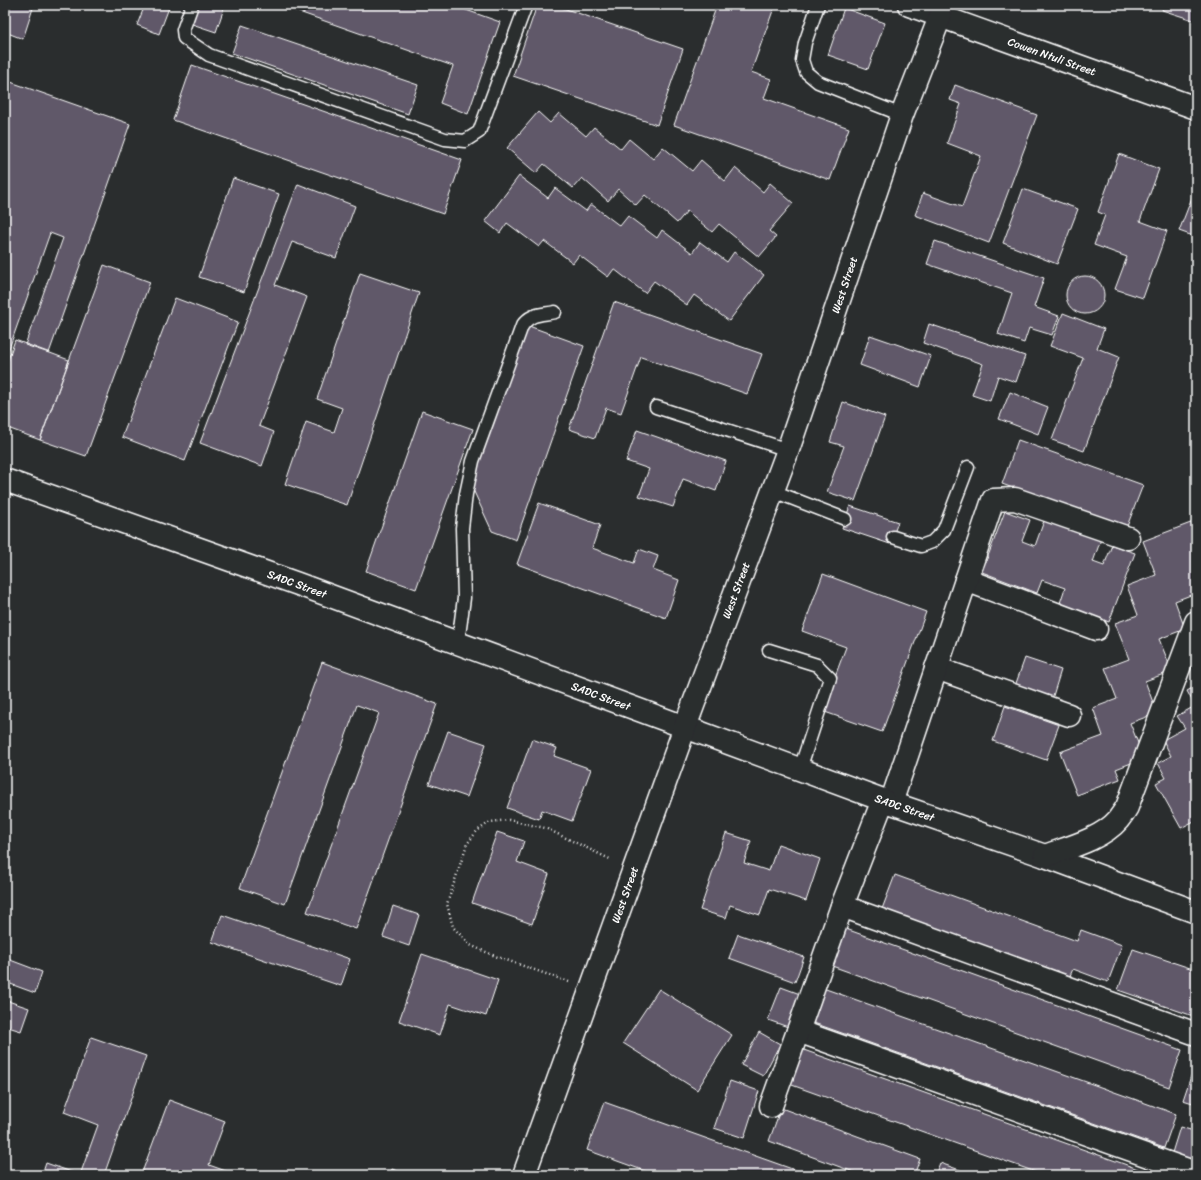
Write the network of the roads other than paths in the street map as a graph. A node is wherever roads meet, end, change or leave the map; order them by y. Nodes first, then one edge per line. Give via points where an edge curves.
1 (192, 5) edge
2 (526, 5) edge
3 (818, 5) edge
4 (909, 5) edge
5 (942, 11) edge
6 (1196, 108) edge
7 (902, 115) junction
8 (555, 312) dead end
9 (656, 407) dead end
10 (788, 450) junction
11 (968, 467) dead end
12 (5, 480) edge
13 (773, 491) junction
14 (845, 518) dead end
15 (893, 537) dead end
16 (1128, 538) dead end
17 (966, 580) junction
18 (1196, 622) edge
19 (1096, 629) dead end
20 (458, 643) junction
21 (769, 650) dead end
22 (936, 668) junction
23 (1069, 715) dead end
24 (685, 727) junction
25 (800, 769) junction
26 (887, 801) junction
27 (1045, 856) junction
28 (842, 906) junction
29 (1196, 912) edge
30 (798, 1031) junction
31 (1196, 1034) edge
32 (771, 1106) dead end
33 (1196, 1173) edge
34 (524, 1175) edge

1 - 2 lane via 183,30 184,38 210,55 445,139 464,141 479,132
3 - 7 lane via 802,60 806,72 818,82
4 - 5 street, Cowen Ntuli Street
5 - 6 street, Cowen Ntuli Street
5 - 7 street, West Street
7 - 10 street, West Street
8 - 20 lane via 532,316 522,326 472,461 462,528 464,598
9 - 10 lane
10 - 13 street, West Street
11 - 15 lane via 944,530 932,542 921,546
12 - 20 street, SADC Street
13 - 14 lane
13 - 24 street, West Street
16 - 17 street via 1015,499 994,500
17 - 19 street
17 - 22 street
18 - 27 street via 1127,807 1117,821 1104,832 1083,843
20 - 24 street, SADC Street
21 - 25 lane via 817,665 830,678
22 - 23 street
22 - 26 street
24 - 25 street, SADC Street
24 - 34 street, West Street
25 - 26 street, SADC Street
26 - 27 street, SADC Street
26 - 28 street
27 - 29 street, SADC Street
28 - 30 street
28 - 31 street
30 - 32 street
30 - 33 street

